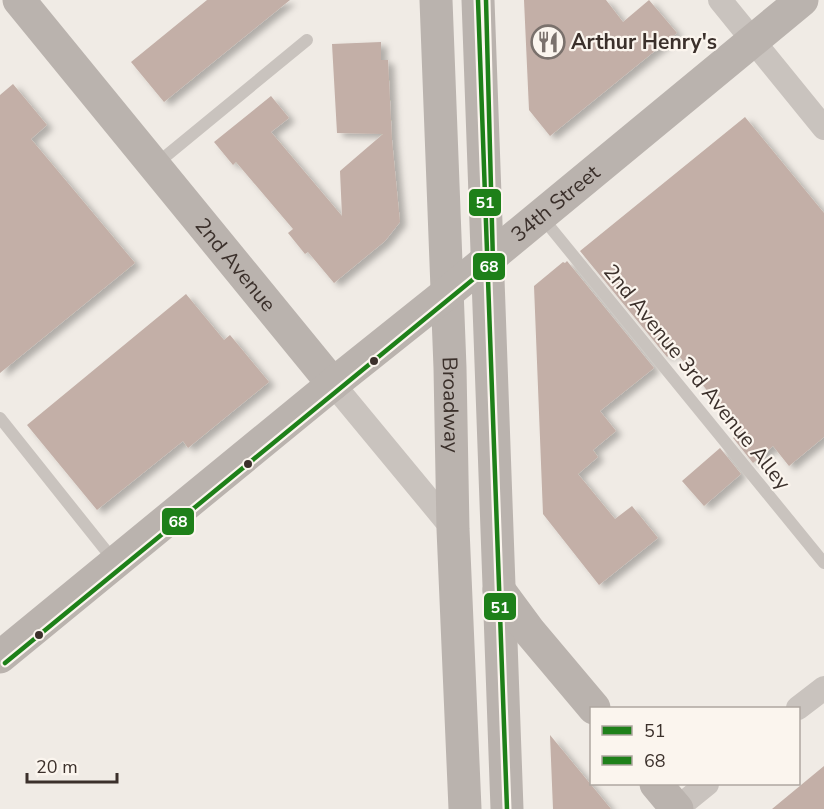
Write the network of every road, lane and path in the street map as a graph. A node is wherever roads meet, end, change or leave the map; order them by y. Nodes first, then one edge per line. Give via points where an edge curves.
1 (19, 0) edge
2 (436, 0) edge
3 (478, 0) edge
4 (720, 0) edge
5 (802, 0) edge
6 (308, 40) dead end
7 (753, 40) junction
8 (824, 128) edge
9 (155, 165) junction
10 (541, 216) junction
11 (488, 259) junction
12 (447, 293) junction
13 (333, 384) junction
14 (0, 418) edge
15 (453, 530) junction
16 (116, 563) junction
17 (824, 563) edge
18 (499, 590) junction
19 (0, 657) edge
20 (824, 688) edge
21 (593, 707) edge
22 (799, 707) edge
23 (658, 785) edge
24 (705, 785) edge
25 (465, 809) edge
26 (507, 809) edge
27 (677, 809) edge

1 - 9 street, 2nd Avenue
2 - 12 street, Broadway
3 - 11 street, Broadway
4 - 7 street
5 - 7 street, 34th Street
6 - 9 lane
7 - 8 street
7 - 10 street, 34th Street
9 - 13 street, 2nd Avenue
10 - 11 street, 34th Street
10 - 17 lane, 2nd Avenue 3rd Avenue Alley
11 - 12 street, 34th Street
11 - 18 street, Broadway
12 - 13 street, 34th Street
12 - 15 street, Broadway
13 - 15 street, 2nd Avenue
13 - 16 street, 34th Street
14 - 16 lane
15 - 25 street, Broadway
16 - 19 street, 34th Street
18 - 21 street
18 - 26 street, Broadway
20 - 22 street
23 - 27 street
24 - 27 street

